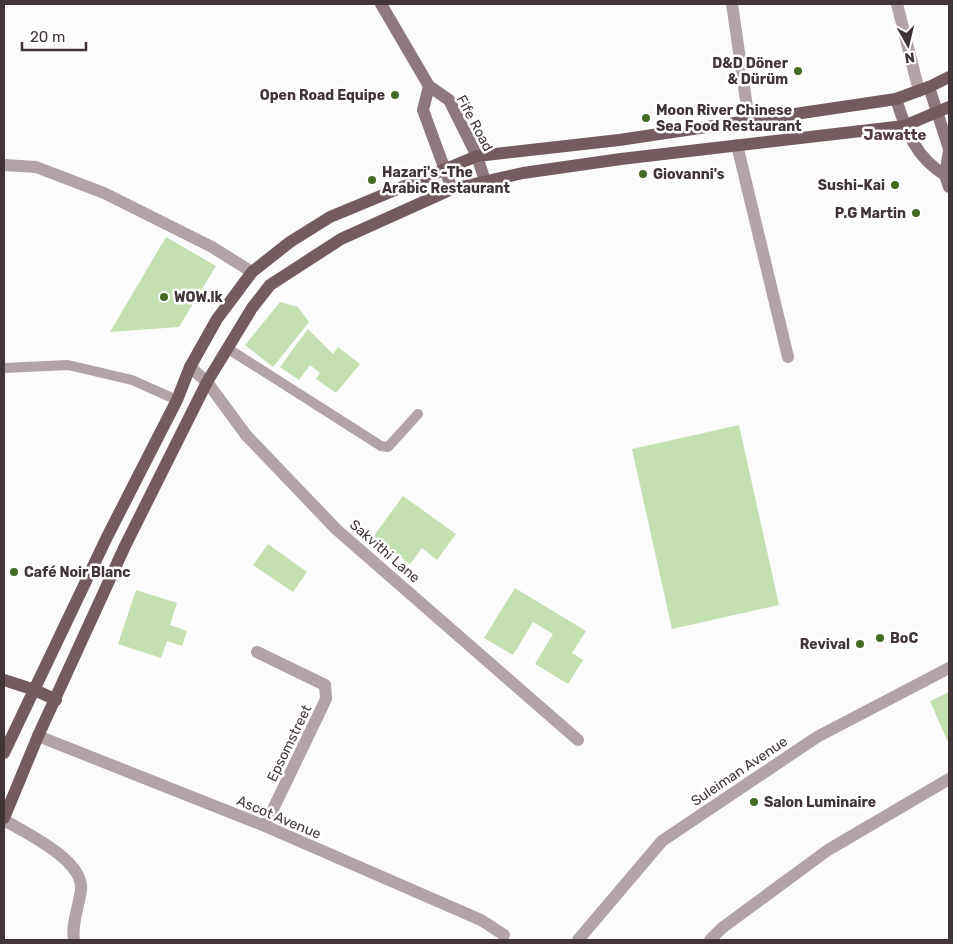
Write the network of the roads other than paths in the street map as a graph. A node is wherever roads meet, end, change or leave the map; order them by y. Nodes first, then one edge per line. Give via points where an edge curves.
1 (381, 4) edge
2 (732, 4) edge
3 (897, 4) edge
4 (949, 77) edge
5 (429, 86) junction
6 (924, 89) junction
7 (896, 99) junction
8 (944, 110) edge
9 (749, 121) junction
10 (904, 126) junction
11 (738, 146) junction
12 (949, 150) edge
13 (477, 156) junction
14 (4, 165) edge
15 (443, 169) junction
16 (485, 180) junction
17 (947, 181) edge
18 (452, 189) junction
19 (252, 272) junction
20 (227, 348) junction
21 (788, 357) dead end
22 (190, 367) junction
23 (4, 368) edge
24 (207, 382) junction
25 (177, 400) junction
26 (418, 414) dead end
27 (257, 652) dead end
28 (949, 668) edge
29 (4, 680) edge
30 (35, 690) junction
31 (56, 700) junction
32 (38, 736) junction
33 (578, 740) dead end
34 (4, 753) edge
35 (949, 779) edge
36 (4, 819) edge
37 (265, 826) junction
38 (504, 935) dead end
39 (74, 940) edge
40 (578, 940) edge
41 (710, 940) edge

1 - 5 main road, Fife Road
2 - 9 street
3 - 6 street
4 - 6 main road
5 - 13 main road, Fife Road via 449,100
5 - 15 main road via 423,110
6 - 7 main road
6 - 8 main road
7 - 9 main road
7 - 10 main road
8 - 10 main road
8 - 12 main road
9 - 13 main road
10 - 11 main road
10 - 17 main road via 923,158
11 - 16 main road via 621,159
11 - 21 street
12 - 17 main road
13 - 15 main road
13 - 16 main road, Fife Road
14 - 19 street via 36,167 104,193 212,247
15 - 18 main road
15 - 19 main road via 330,217 290,242
16 - 18 main road
18 - 20 main road via 341,239 270,285
19 - 22 main road via 218,319
20 - 24 main road
20 - 26 lane via 380,446 388,448
22 - 24 street, Sakvithi Lane
22 - 25 main road
23 - 25 lane via 68,365 132,380
24 - 31 main road via 125,546
24 - 33 street, Sakvithi Lane via 246,435 336,528
25 - 30 main road via 107,536
27 - 37 street, Epsomstreet via 325,685 326,699
28 - 40 street, Suleiman Avenue via 817,737 662,841
29 - 30 main road
30 - 31 main road
30 - 34 main road
31 - 32 main road
32 - 36 main road
32 - 37 street, Ascot Avenue
35 - 41 street via 828,850
36 - 39 street via 62,856 73,867 81,887
37 - 38 street, Ascot Avenue via 481,920

